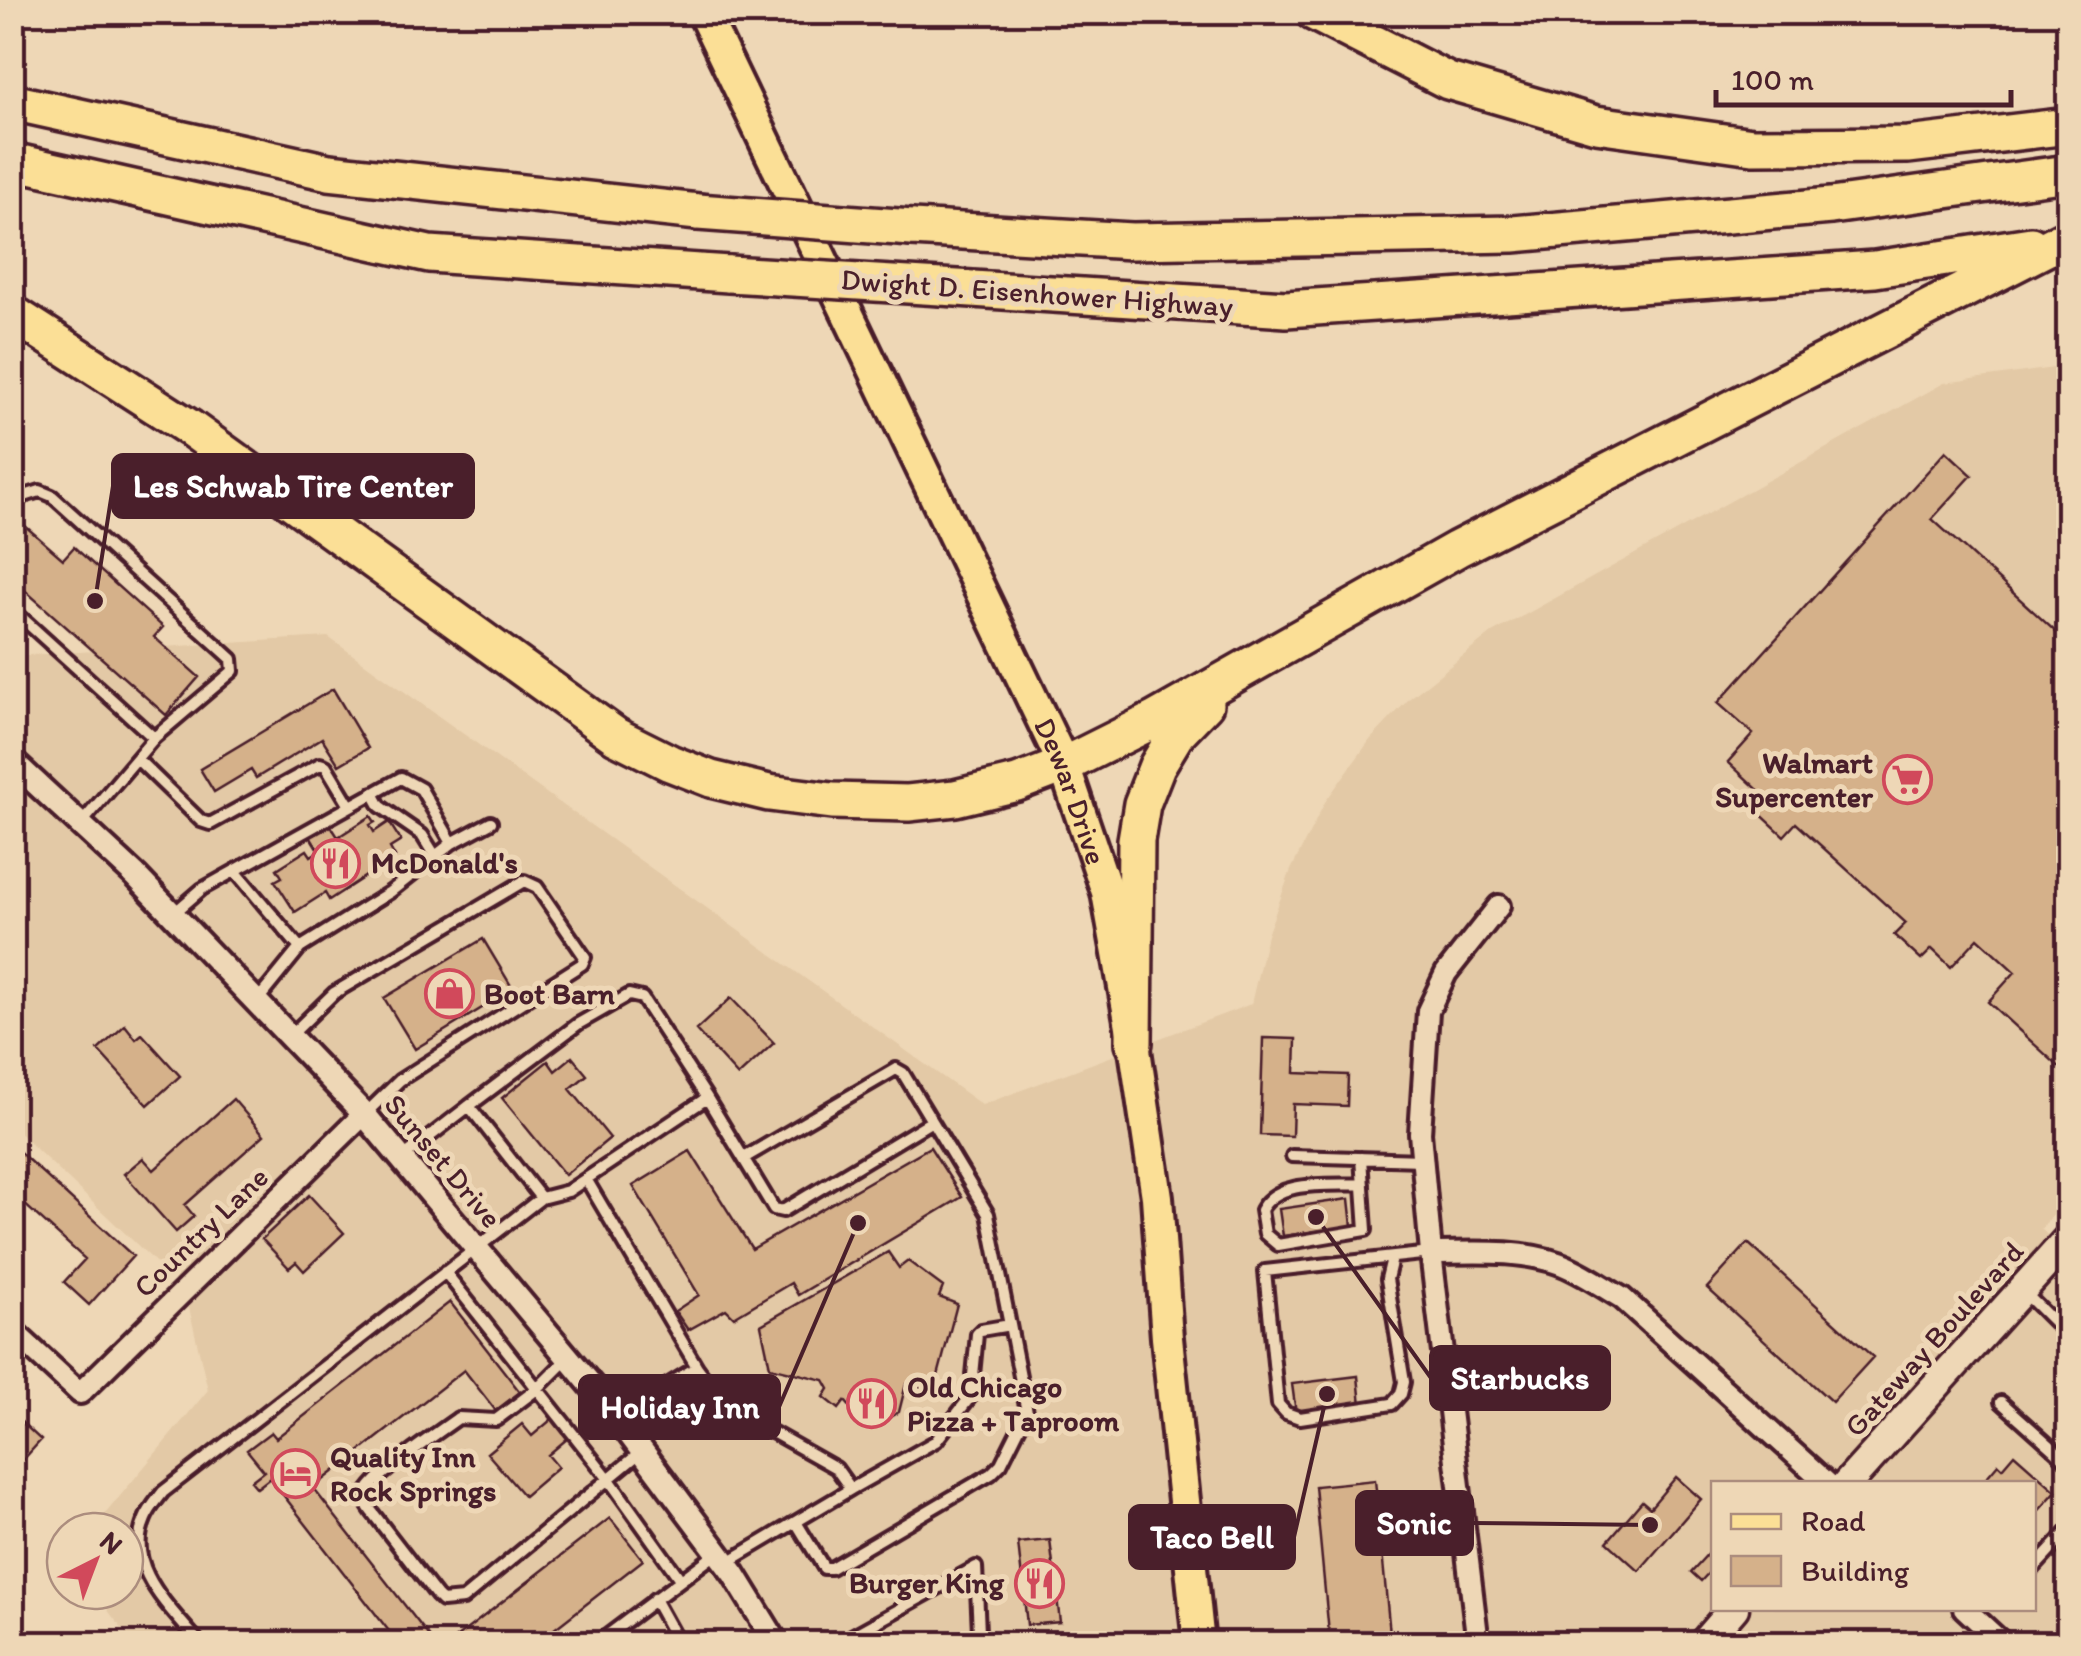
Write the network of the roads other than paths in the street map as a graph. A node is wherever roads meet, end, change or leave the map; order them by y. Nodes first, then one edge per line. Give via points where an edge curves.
1 (702, 12) edge
2 (1313, 12) edge
3 (12, 102) edge
4 (2068, 126) edge
5 (12, 161) edge
6 (2068, 173) edge
7 (2065, 240) edge
8 (12, 313) edge
9 (12, 500) edge
10 (12, 609) edge
11 (1225, 682) junction
12 (154, 738) junction
13 (137, 759) junction
14 (12, 761) edge
15 (1064, 765) junction
16 (373, 793) junction
17 (350, 806) junction
18 (492, 822) dead end
19 (81, 824) junction
20 (452, 843) junction
21 (436, 856) junction
22 (234, 871) junction
23 (1499, 906) dead end
24 (172, 914) junction
25 (300, 948) junction
26 (256, 1002) junction
27 (290, 1036) junction
28 (1134, 1043) junction
29 (707, 1098) junction
30 (469, 1106) junction
31 (364, 1114) junction
32 (932, 1121) junction
33 (1292, 1156) dead end
34 (401, 1158) junction
35 (744, 1158) junction
36 (1361, 1158) junction
37 (1423, 1160) junction
38 (586, 1179) junction
39 (1363, 1184) junction
40 (541, 1198) junction
41 (2066, 1246) edge
42 (476, 1248) junction
43 (1430, 1254) junction
44 (1392, 1258) junction
45 (444, 1272) junction
46 (2022, 1290) junction
47 (1010, 1325) junction
48 (12, 1330) edge
49 (2068, 1336) edge
50 (568, 1358) junction
51 (697, 1367) junction
52 (537, 1389) junction
53 (2002, 1402) dead end
54 (616, 1417) junction
55 (642, 1451) junction
56 (2068, 1462) edge
57 (608, 1478) junction
58 (1825, 1481) edge
59 (1850, 1481) edge
60 (851, 1490) junction
61 (796, 1522) junction
62 (2068, 1531) edge
63 (722, 1558) junction
64 (2036, 1566) edge
65 (680, 1579) junction
66 (654, 1599) junction
67 (1731, 1611) edge
68 (1967, 1611) edge
69 (2068, 1626) edge
70 (676, 1640) edge
71 (200, 1644) edge
72 (596, 1644) edge
73 (663, 1644) edge
74 (777, 1644) edge
75 (837, 1644) edge
76 (960, 1644) edge
77 (1199, 1644) edge
78 (1478, 1644) edge
79 (1702, 1644) edge
80 (2003, 1644) edge
81 (2054, 1644) edge

1 - 15 main road, Dewar Drive
2 - 4 highway via 1448,80 1596,124 1754,146 1908,145
3 - 6 highway, Dwight D. Eisenhower Highway, bridge via 329,172 698,212 1132,241 1513,234 1832,206
5 - 7 highway, Dwight D. Eisenhower Highway, bridge via 429,254 1286,309 1875,269
7 - 11 highway via 1457,549
8 - 15 highway via 190,428 589,718 670,763 769,794 908,803 955,798
9 - 12 lane via 40,491 52,496 232,658 233,671
10 - 12 lane
11 - 15 highway
11 - 28 highway via 1177,733 1142,804
12 - 13 lane
13 - 17 lane via 210,824 320,764
13 - 19 lane
14 - 19 street, Sunset Drive
15 - 28 main road, Dewar Drive via 1106,892
16 - 17 lane
16 - 20 lane via 401,778 421,789
16 - 21 lane
17 - 22 lane
18 - 20 lane
19 - 24 street, Sunset Drive
20 - 21 lane
21 - 25 lane
22 - 24 lane
22 - 25 lane
23 - 37 street via 1446,973 1428,1011
24 - 26 street, Sunset Drive
25 - 26 lane
26 - 27 street, Sunset Drive
27 - 31 street, Sunset Drive
27 - 31 lane via 334,993 524,881 538,887 585,957 582,964 400,1080
28 - 77 main road, Dewar Drive via 1157,1197
29 - 30 lane via 642,998 630,995 578,1024
29 - 35 lane
29 - 38 lane
30 - 34 lane
30 - 40 lane
31 - 34 street, Sunset Drive
31 - 48 street, Country Lane via 80,1393
32 - 35 lane via 896,1069
32 - 35 lane via 783,1211 774,1208
32 - 47 lane via 988,1214
33 - 36 lane
34 - 42 street, Sunset Drive
36 - 37 lane
36 - 39 lane
37 - 43 street
38 - 40 lane
38 - 51 lane
39 - 39 lane via 1280,1192 1261,1210 1268,1238 1278,1245 1366,1230
40 - 42 lane
41 - 46 main road, Gateway Boulevard
42 - 45 lane
42 - 50 street, Sunset Drive
43 - 44 lane
43 - 58 street via 1526,1256 1587,1277 1622,1298
43 - 78 street
44 - 44 lane via 1265,1270 1278,1404 1286,1413 1300,1418 1392,1404 1402,1394 1388,1279
45 - 52 lane
45 - 71 lane via 188,1471 154,1505 138,1545 148,1580
46 - 49 lane
46 - 59 main road, Gateway Boulevard
47 - 60 lane via 977,1334 971,1396 936,1441
47 - 61 lane via 1027,1412 991,1474 831,1568 824,1568
50 - 52 lane
50 - 54 street, Sunset Drive
51 - 54 lane
51 - 60 lane via 726,1406 836,1468
52 - 57 lane
52 - 57 lane via 496,1420 458,1418 368,1491 366,1504 436,1596 463,1599
53 - 56 lane
54 - 55 street, Sunset Drive
55 - 57 lane
55 - 63 street, Sunset Drive
57 - 65 lane
60 - 61 lane
61 - 63 lane
62 - 64 lane
63 - 65 lane
63 - 74 street, Sunset Drive
65 - 66 lane
66 - 70 lane
66 - 72 lane
67 - 79 main road
68 - 80 street
69 - 81 lane
70 - 73 lane
75 - 76 lane via 976,1567 979,1632

